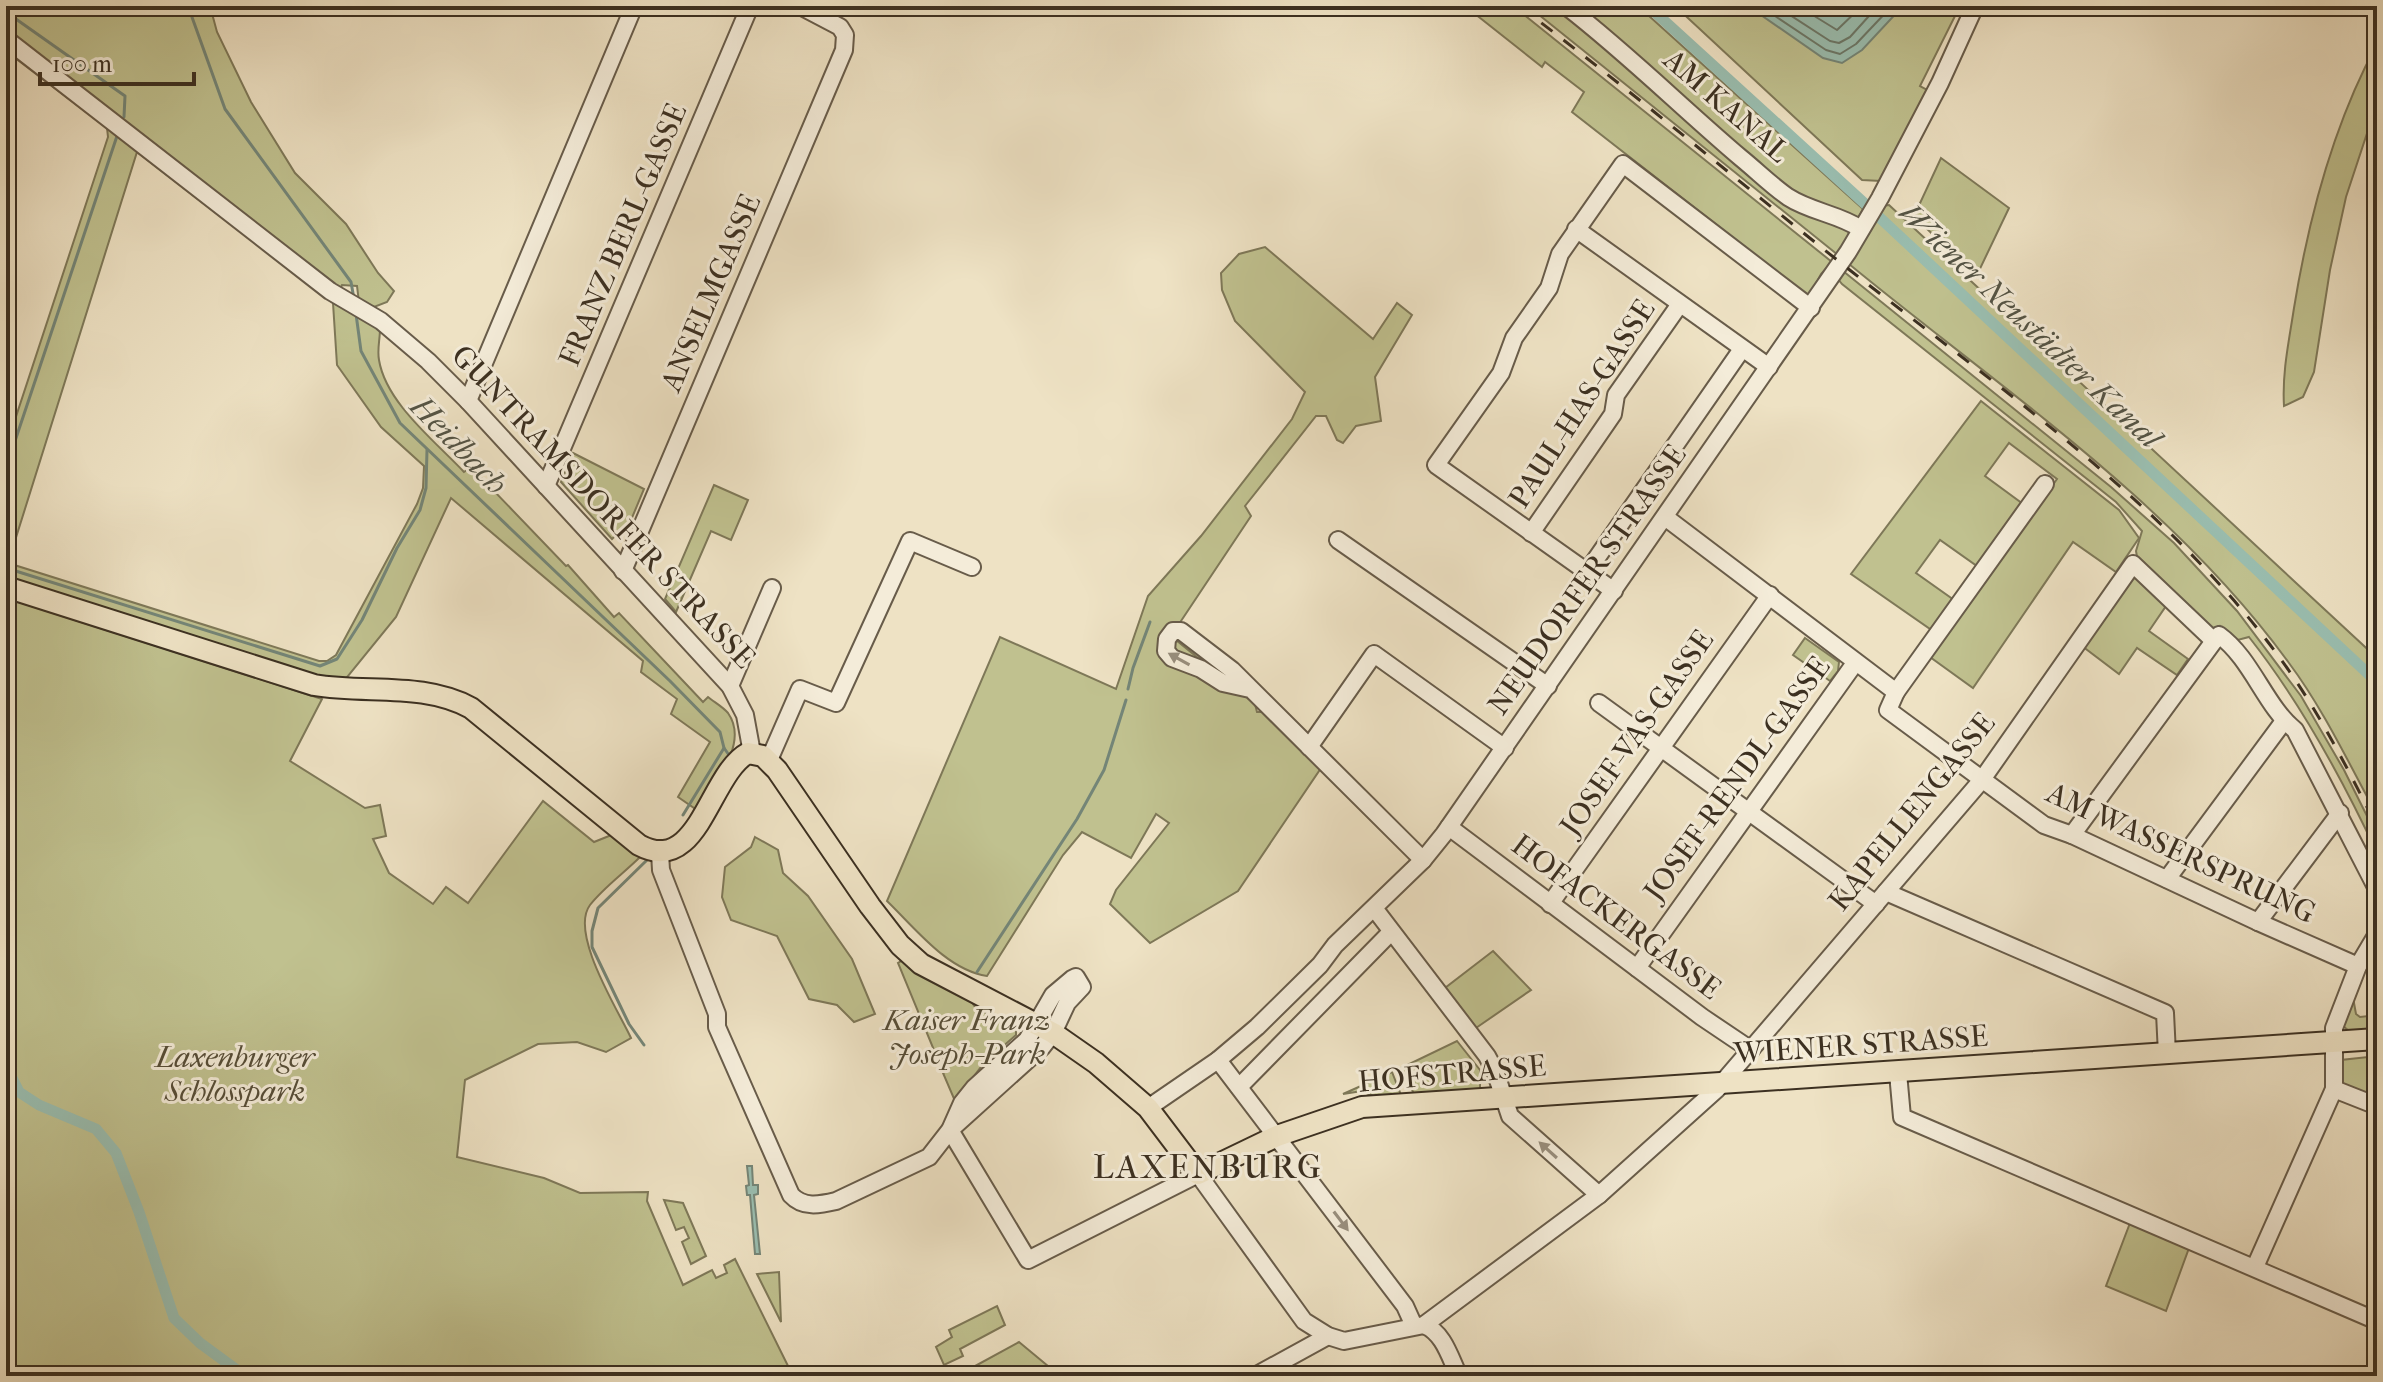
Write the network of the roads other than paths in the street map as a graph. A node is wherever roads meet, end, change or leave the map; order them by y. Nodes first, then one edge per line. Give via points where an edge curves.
1 (634, 6) edge
2 (750, 6) edge
3 (800, 6) edge
4 (1566, 6) edge
5 (1975, 6) edge
6 (6, 39) edge
7 (1868, 217) junction
8 (1576, 229) junction
9 (1680, 304) junction
10 (1811, 308) junction
11 (1742, 349) junction
12 (1769, 367) junction
13 (468, 401) junction
14 (2045, 484) dead end
15 (546, 486) junction
16 (1665, 517) junction
17 (1531, 533) junction
18 (1338, 540) dead end
19 (972, 567) dead end
20 (623, 571) junction
21 (1587, 572) junction
22 (6, 587) edge
23 (772, 588) dead end
24 (1614, 591) junction
25 (1770, 595) junction
26 (2214, 641) junction
27 (1855, 663) junction
28 (730, 686) junction
29 (1548, 686) junction
30 (1250, 689) junction
31 (1896, 692) junction
32 (1599, 703) dead end
33 (2284, 721) junction
34 (1309, 747) junction
35 (1505, 748) junction
36 (1660, 749) junction
37 (760, 757) junction
38 (1981, 781) junction
39 (1749, 811) junction
40 (2340, 813) junction
41 (1449, 827) junction
42 (2072, 835) junction
43 (660, 853) junction
44 (1423, 860) junction
45 (2167, 879) junction
46 (2377, 889) edge
47 (1881, 898) junction
48 (1550, 904) junction
49 (1374, 908) junction
50 (2258, 922) junction
51 (1391, 932) junction
52 (2377, 934) edge
53 (2358, 966) junction
54 (1637, 968) junction
55 (1079, 980) dead end
56 (1044, 1028) junction
57 (2377, 1039) edge
58 (2334, 1042) junction
59 (1751, 1050) junction
60 (2167, 1054) junction
61 (1218, 1060) junction
62 (1898, 1073) junction
63 (1721, 1084) junction
64 (1239, 1087) junction
65 (2334, 1089) junction
66 (1505, 1100) junction
67 (2377, 1106) edge
68 (1148, 1108) junction
69 (950, 1130) junction
70 (1277, 1136) junction
71 (1198, 1174) junction
72 (1599, 1195) junction
73 (2255, 1267) junction
74 (2377, 1321) edge
75 (1419, 1326) junction
76 (1328, 1336) junction
77 (1255, 1376) edge
78 (1459, 1376) edge

1 - 13 street
2 - 15 street, FRANZ BERL-GASSE
3 - 20 street, ANSELMGASSE via 840,27 844,50
4 - 7 street, AM KANAL via 1788,197 1852,223
5 - 7 street, NEUDORFER STRASSE
6 - 13 street, GUNTRAMSDORFER STRASSE via 381,321
7 - 10 street, NEUDORFER STRASSE
8 - 9 street, PAUL-HAS-GASSE
8 - 10 street via 1623,164
8 - 17 street via 1560,254 1549,288 1514,338 1501,373 1436,465
9 - 11 street, PAUL-HAS-GASSE
9 - 17 street, PAUL-HAS-GASSE via 1616,395 1613,414
10 - 12 street, NEUDORFER STRASSE
11 - 12 street, PAUL-HAS-GASSE
11 - 21 street
12 - 16 street, NEUDORFER STRASSE
13 - 15 street, GUNTRAMSDORFER STRASSE
14 - 31 street
15 - 20 street, GUNTRAMSDORFER STRASSE
16 - 24 street, NEUDORFER STRASSE
16 - 25 street
17 - 21 street
18 - 29 street
19 - 37 street via 910,541 836,703 800,689
20 - 28 street, GUNTRAMSDORFER STRASSE
21 - 24 street
22 - 43 main road via 314,685 428,692 458,701 639,845
23 - 28 street
24 - 29 street, NEUDORFER STRASSE
25 - 27 street
25 - 36 street, JOSEF-VAS-GASSE
26 - 33 street via 2219,635 2228,641
26 - 38 street, KAPELLENGASSE via 2133,564
26 - 42 street
27 - 31 street
27 - 39 street, JOSEF-RENDL-GASSE
28 - 37 street, GUNTRAMSDORFER STRASSE
29 - 35 street, NEUDORFER STRASSE
30 -> 30 street via 1223,683 1172,658 1166,651 1167,639 1181,631
30 - 34 street
31 - 38 street, AM WASSERSPRUNG via 1888,710
32 - 36 street
33 - 40 street via 2295,730
33 - 45 street
34 - 35 street via 1374,654
34 - 44 street
35 - 41 street, NEUDORFER STRASSE
36 - 39 street
36 - 48 street, JOSEF-VAS-GASSE
37 - 43 main road via 736,761 682,843
37 - 56 main road, GUNTRAMSDORFER STRASSE via 900,945 921,964
38 - 42 street, AM WASSERSPRUNG via 2044,825
38 - 47 street, KAPELLENGASSE
39 - 47 street
39 - 54 street, JOSEF-RENDL-GASSE
40 - 46 street
40 - 50 street
41 - 44 street, NEUDORFER STRASSE
41 - 48 street, HOFACKERGASSE
42 - 45 street, AM WASSERSPRUNG
43 - 69 street via 661,870 717,1014 717,1027 791,1195 803,1204 836,1201 929,1157
44 - 49 street, NEUDORFER STRASSE
45 - 50 street, AM WASSERSPRUNG
47 - 59 street, KAPELLENGASSE
47 - 60 street via 2165,1013
48 - 54 street, HOFACKERGASSE
49 - 51 street
49 - 61 street, NEUDORFER STRASSE
50 - 53 street, AM WASSERSPRUNG
51 - 64 street
51 - 66 street via 1487,1056
52 - 53 street
53 - 58 street via 2338,1014
54 - 59 street, HOFACKERGASSE
55 - 56 street via 1057,990
56 - 68 main road, GUNTRAMSDORFER STRASSE via 1106,1070
56 - 69 street via 974,1088
57 - 58 main road, WIENER STRASSE
58 - 60 main road, WIENER STRASSE
58 - 65 street
59 - 63 street, KAPELLENGASSE
60 - 62 main road, WIENER STRASSE
61 - 64 street
61 - 68 street, NEUDORFER STRASSE
62 - 63 main road, WIENER STRASSE
62 - 73 street via 1902,1117
63 - 66 main road, HOFSTRASSE
63 - 72 street, WIENER STRASSE
64 - 70 street
65 - 67 street
65 - 73 street
66 - 70 main road, HOFSTRASSE via 1362,1107
72 -> 66 street via 1510,1116
68 - 71 main road, GUNTRAMSDORFER STRASSE
69 - 71 street, HOFSTRASSE via 1028,1260
70 - 71 main road, HOFSTRASSE
70 -> 75 street
71 - 76 street via 1304,1321
72 - 75 street, WIENER STRASSE
73 - 74 street
75 - 76 street, WIENER STRASSE via 1344,1341
75 - 78 street via 1434,1329
76 - 77 street, WIENER STRASSE

